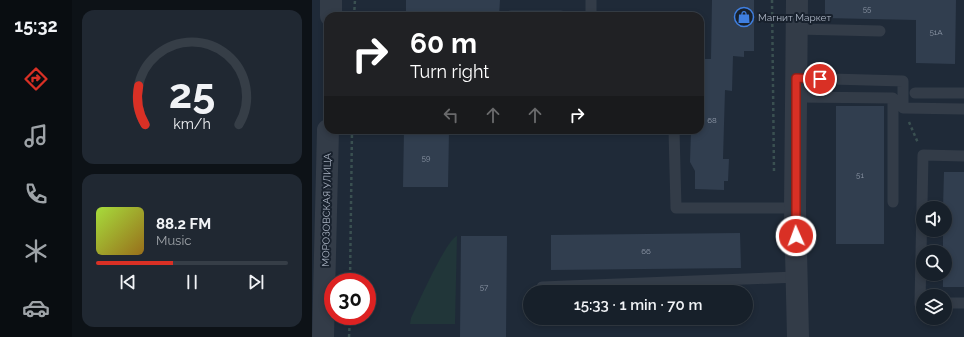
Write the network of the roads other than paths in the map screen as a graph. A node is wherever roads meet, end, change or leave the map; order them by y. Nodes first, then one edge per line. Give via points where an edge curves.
1 (331, 0) edge
2 (591, 0) edge
3 (797, 0) edge
4 (331, 12) edge
5 (591, 12) edge
6 (797, 28) junction
7 (880, 31) dead end
8 (796, 88) junction
9 (915, 93) dead end
10 (964, 93) edge
11 (964, 110) edge
12 (328, 134) edge
13 (674, 134) edge
14 (964, 156) edge
15 (893, 202) dead end
16 (795, 208) junction
17 (797, 277) junction
18 (593, 285) edge
19 (920, 289) edge
20 (964, 303) edge
21 (952, 304) edge
22 (319, 324) edge
23 (798, 337) edge

1 - 4 street
2 - 5 lane
3 - 6 street
6 - 7 lane
6 - 8 street
8 - 11 lane via 903,81 903,108
8 - 15 lane via 893,98
8 - 16 street
9 - 10 lane
12 - 22 street, МОРОЗОВСКАЯ УЛИЦА
13 - 16 lane via 676,208
14 - 19 lane via 923,155
16 - 17 street
17 - 18 lane
17 - 23 street
20 - 21 lane

